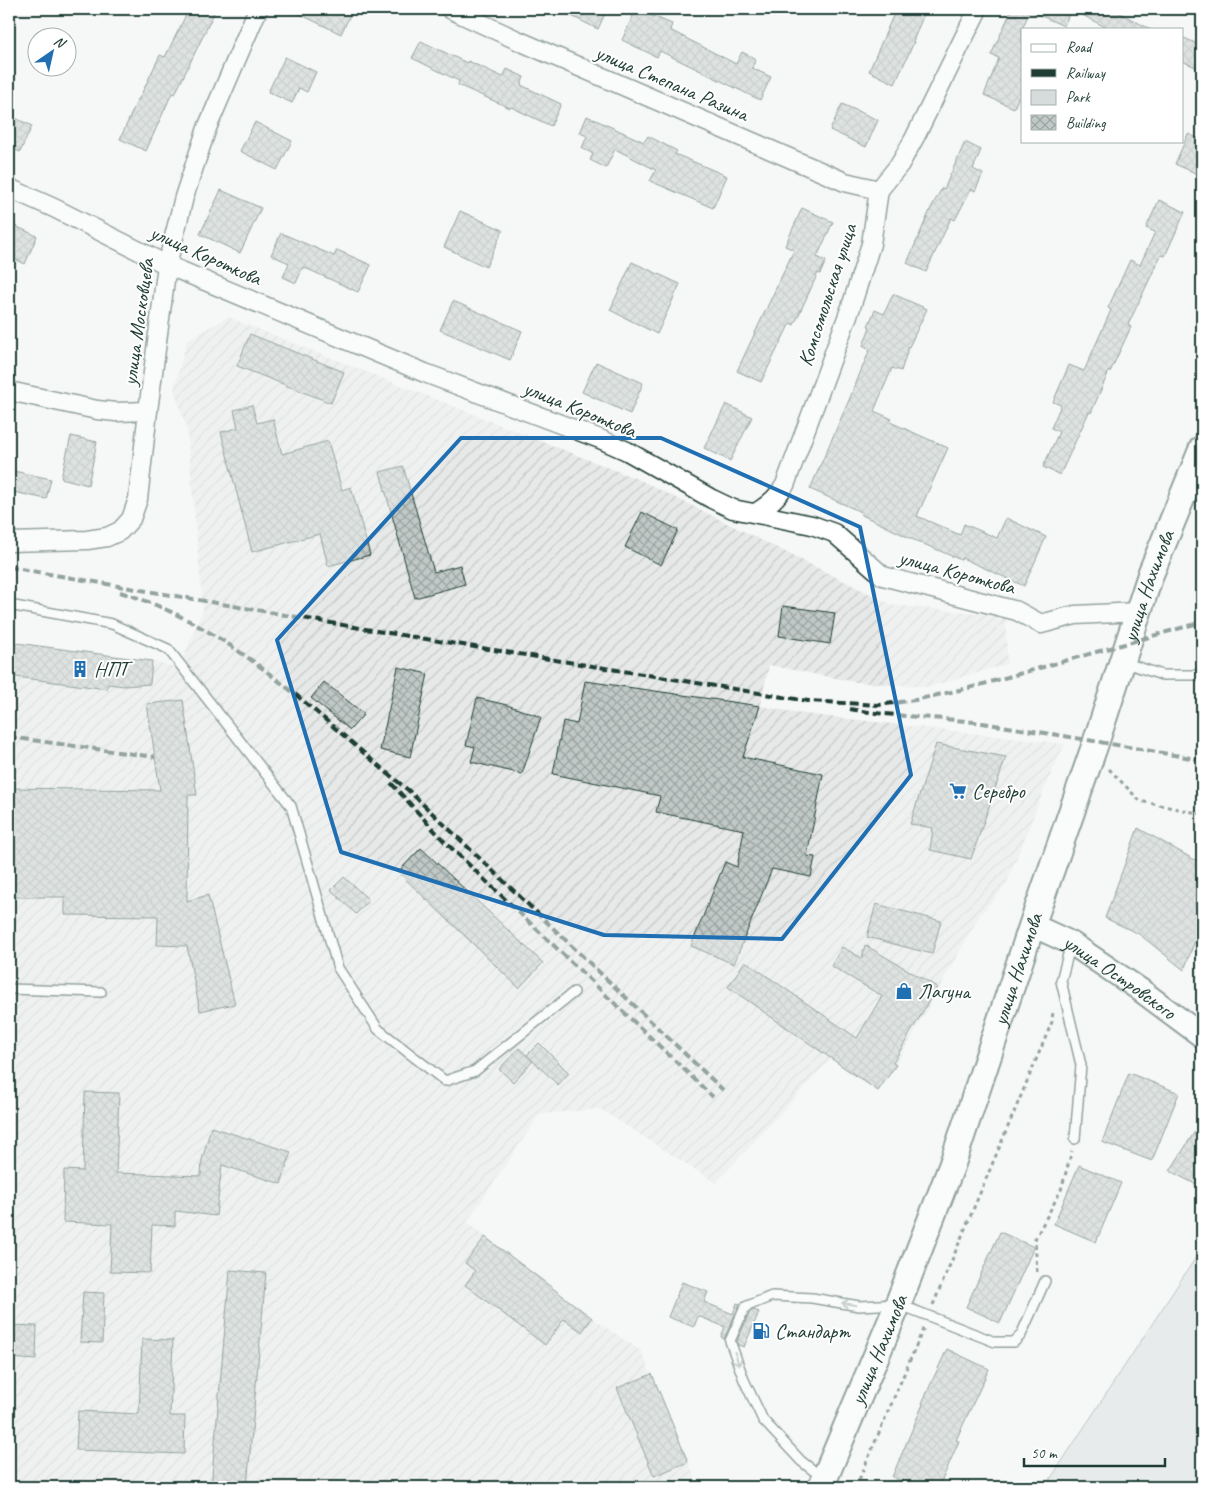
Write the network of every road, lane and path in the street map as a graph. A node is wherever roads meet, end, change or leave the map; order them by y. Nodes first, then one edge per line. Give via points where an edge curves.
1 (258, 9) edge
2 (450, 9) edge
3 (978, 9) edge
4 (9, 188) edge
5 (880, 190) junction
6 (167, 265) junction
7 (9, 391) edge
8 (148, 410) junction
9 (1202, 449) edge
10 (757, 512) junction
11 (9, 542) edge
12 (9, 604) edge
13 (1138, 612) junction
14 (1123, 662) junction
15 (1202, 675) edge
16 (1093, 753) junction
17 (1202, 814) edge
18 (1032, 925) junction
19 (1071, 943) junction
20 (1061, 981) junction
21 (9, 989) edge
22 (101, 992) dead end
23 (574, 992) dead end
24 (1202, 1036) edge
25 (1075, 1138) joint
26 (1045, 1281) joint
27 (898, 1304) junction
28 (928, 1316) junction
29 (823, 1483) edge
30 (856, 1487) edge

1 - 6 street, улица Московцева via 207,128
2 - 5 street, улица Степана Разина via 845,182
3 - 5 street, Комсомольская улица via 915,137
4 - 6 street, улица Короткова
5 - 10 street, Комсомольская улица via 871,244 851,307 785,485 770,505
6 - 8 street, улица Московцева
6 - 10 street, улица Короткова via 425,373 600,438 712,499 733,508
7 - 8 street via 97,410
8 - 11 street, улица Московцева via 138,499 131,519 120,531 87,540
9 - 13 main road, улица Нахимова via 1151,572
10 - 13 street, улица Короткова via 834,533 884,576 1017,611 1041,624 1075,615
12 - 23 lane via 112,624 168,649 291,806 338,968 378,1029 445,1081 475,1071
13 - 14 main road, улица Нахимова
14 - 15 lane via 1162,675
14 - 16 main road, улица Нахимова
16 - 17 path via 1140,801
16 - 18 main road, улица Нахимова
18 - 19 street, улица Островского
18 - 27 main road, улица Нахимова via 952,1165
19 - 20 lane
19 - 24 street, улица Островского
20 - 25 lane via 1081,1065
20 - 28 path via 1054,996 1052,1022
21 - 22 lane
25 - 26 path via 1061,1190 1035,1239 1037,1274
26 - 28 lane via 1021,1335 1014,1342 995,1342
27 - 28 lane
27 - 29 main road, улица Нахимова
27 -> 29 lane via 859,1306 812,1298 772,1296 745,1307 730,1341 763,1420
28 - 30 path

